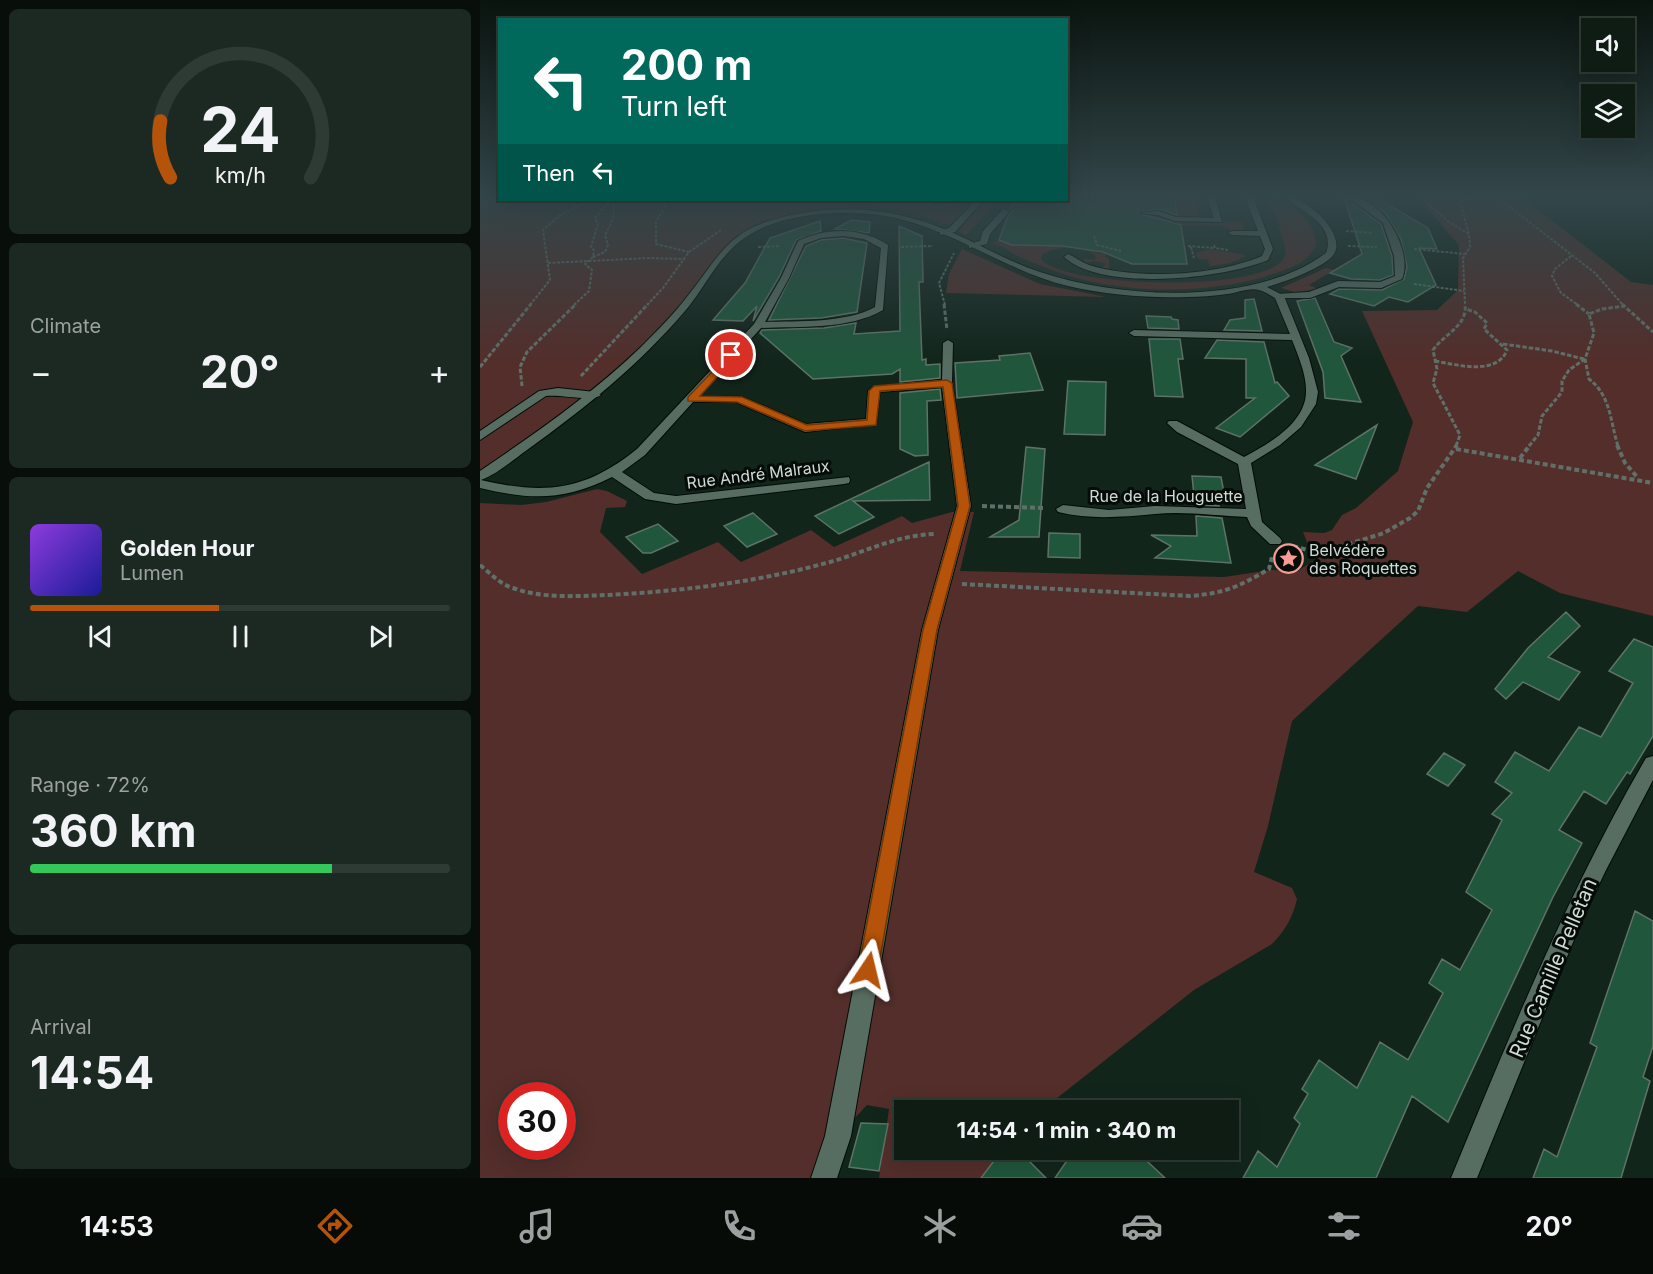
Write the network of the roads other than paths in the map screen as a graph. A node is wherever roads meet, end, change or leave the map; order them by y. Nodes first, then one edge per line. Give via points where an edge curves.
1 (724, 252) edge
2 (796, 252) edge
3 (885, 252) edge
4 (986, 252) edge
5 (1267, 252) edge
6 (1329, 252) edge
7 (1397, 252) edge
8 (1068, 257) dead end
9 (1258, 286) junction
10 (1279, 296) junction
11 (758, 326) junction
12 (1134, 333) dead end
13 (1295, 338) junction
14 (948, 343) road end
15 (947, 383) junction
16 (595, 395) junction
17 (691, 399) junction
18 (1173, 423) dead end
19 (480, 436) edge
20 (1244, 462) junction
21 (613, 472) junction
22 (480, 477) edge
23 (844, 480) dead end
24 (480, 484) edge
25 (1063, 508) road end
26 (1253, 513) junction
27 (1275, 541) road end
28 (1653, 764) edge
29 (824, 1178) edge
30 (1464, 1178) edge

1 - 16 street via 665,329
2 - 11 street
3 - 11 street via 880,308 872,314
4 - 9 street via 1038,275 1091,288 1193,294
5 - 8 street via 1249,266 1217,273 1118,274 1087,268
6 - 9 street via 1301,272
7 - 10 street via 1399,277 1381,285 1338,284 1310,296
9 - 10 street
10 - 13 street
11 - 17 street
12 - 13 street
13 - 20 street via 1311,384 1311,399 1294,428
14 - 15 street
15 - 17 street via 876,390 872,422 808,428 738,399
15 - 29 street via 964,506 930,630 838,1136
16 - 19 street via 543,393
16 - 22 street
17 - 21 street via 641,453
18 - 20 street
20 - 26 street, Rue de la Houguette
21 - 23 street, Rue André Malraux via 650,496 676,500
21 - 24 street via 585,484 544,493 519,493
25 - 26 street, Rue de la Houguette via 1078,512
26 - 27 street via 1256,524
28 - 30 street, Rue Camille Pelletan via 1626,808 1570,922

